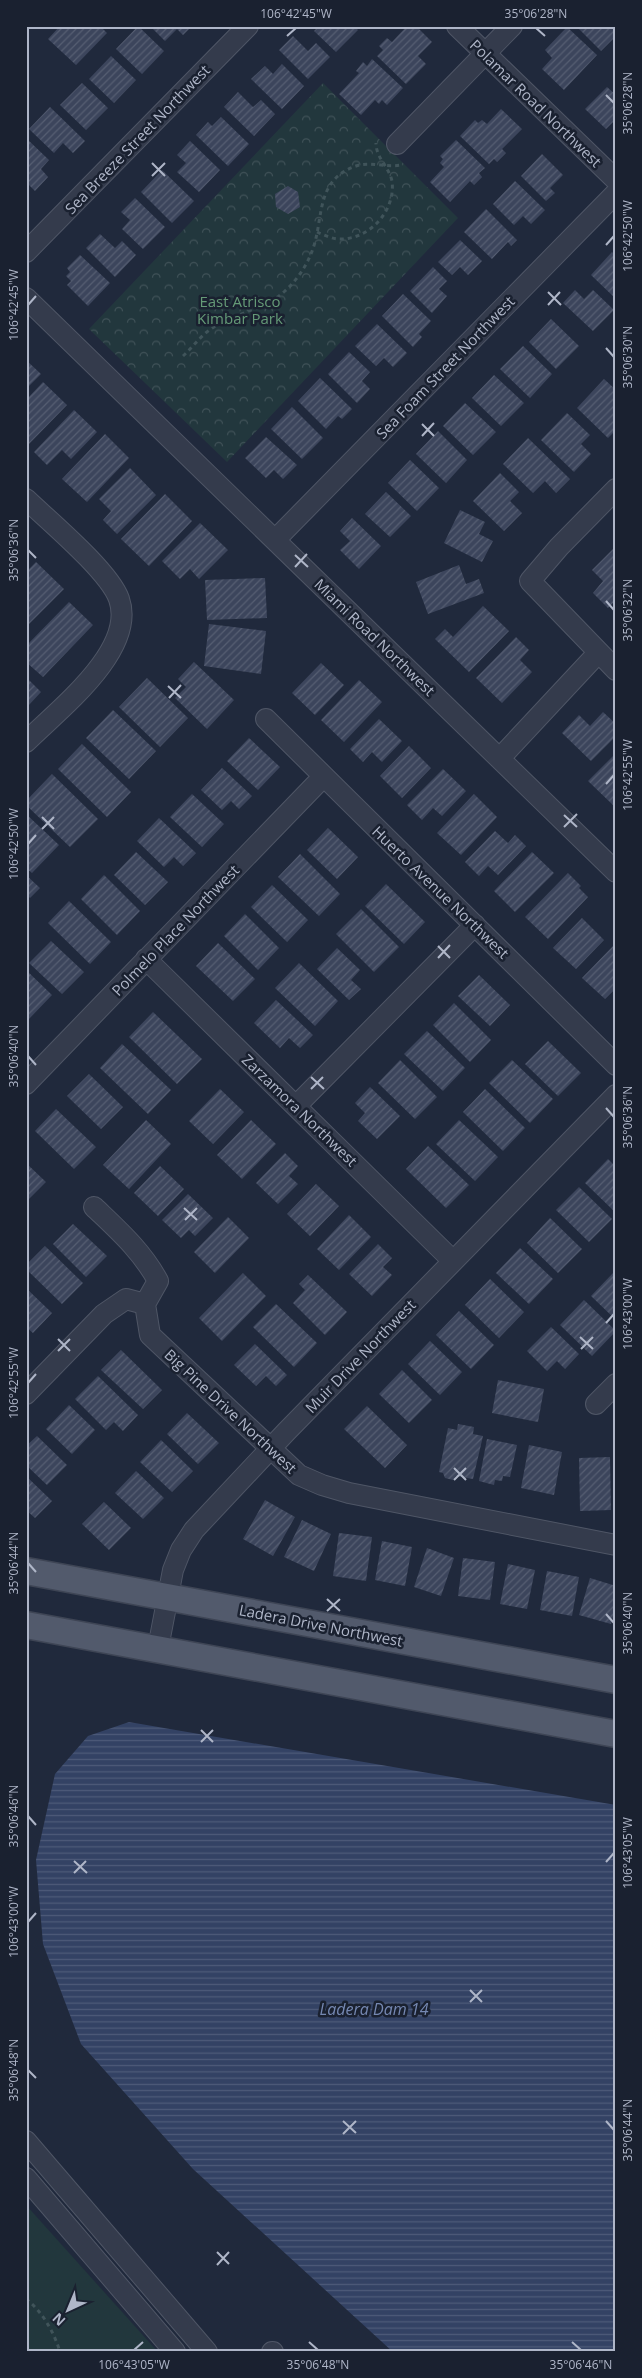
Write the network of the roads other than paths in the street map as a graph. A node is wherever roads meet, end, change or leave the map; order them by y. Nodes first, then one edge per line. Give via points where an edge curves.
1 (248, 26) edge
2 (457, 26) edge
3 (512, 26) edge
4 (485, 54) junction
5 (388, 140) road end
6 (616, 180) edge
7 (616, 193) edge
8 (26, 252) edge
9 (26, 298) edge
10 (616, 488) edge
11 (26, 498) edge
12 (275, 540) junction
13 (598, 653) junction
14 (616, 670) edge
15 (266, 719) dead end
16 (26, 742) edge
17 (500, 758) junction
18 (324, 777) junction
19 (616, 872) edge
20 (475, 924) junction
21 (146, 959) junction
22 (616, 1065) edge
23 (26, 1084) edge
24 (616, 1095) edge
25 (296, 1106) junction
26 (94, 1207) dead end
27 (453, 1260) junction
28 (145, 1304) junction
29 (616, 1384) edge
30 (26, 1394) edge
31 (596, 1404) dead end
32 (270, 1449) junction
33 (616, 1545) edge
34 (26, 1571) edge
35 (168, 1597) junction
36 (26, 1625) edge
37 (158, 1648) junction
38 (616, 1680) edge
39 (616, 1734) edge
40 (26, 2141) edge
41 (26, 2178) edge
42 (175, 2352) edge
43 (207, 2352) edge

1 - 8 street, Sea Breeze Street Northwest
2 - 4 street, Polamar Road Northwest
3 - 4 street
4 - 5 street
4 - 6 street, Polamar Road Northwest
7 - 12 street, Sea Foam Street Northwest
9 - 12 street, Miami Road Northwest
10 - 13 street via 530,581
11 - 16 street via 100,570 119,599 122,621 117,642 91,678
12 - 17 street, Miami Road Northwest
13 - 14 street
13 - 17 street
15 - 18 street, Huerto Avenue Northwest
17 - 19 street, Miami Road Northwest
18 - 20 street, Huerto Avenue Northwest
18 - 21 street, Polmelo Place Northwest
20 - 22 street, Huerto Avenue Northwest
20 - 25 street
21 - 23 street, Polmelo Place Northwest
21 - 25 street, Zarzamora Northwest
24 - 27 street, Muir Drive Northwest
25 - 27 street, Zarzamora Northwest
26 - 28 street via 132,1243 158,1281
27 - 32 street, Muir Drive Northwest
28 - 30 street via 126,1299 104,1314
28 - 32 street, Big Pine Drive Northwest via 150,1335
29 - 31 street
32 - 33 street, Big Pine Drive Northwest via 299,1474 322,1485
32 - 35 street, Muir Drive Northwest via 194,1530 172,1570
34 - 35 main road, Ladera Drive Northwest
35 - 37 street, Muir Drive Northwest
35 - 38 main road, Ladera Drive Northwest
36 - 37 main road
37 - 39 main road
40 - 43 street
41 - 42 street

